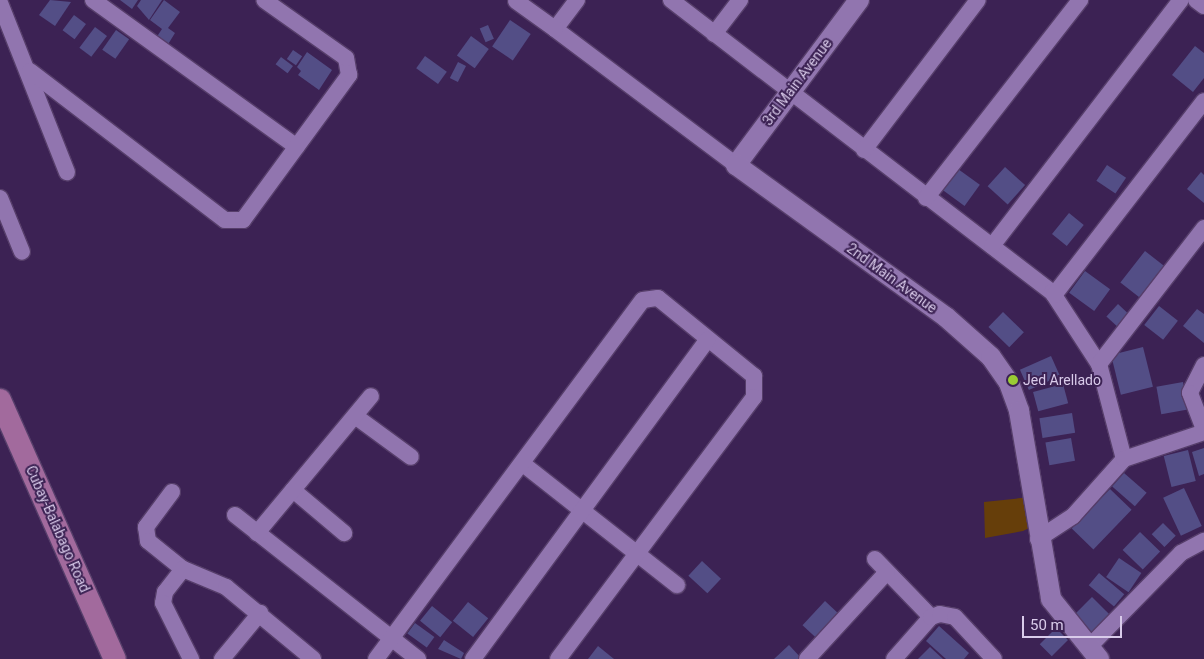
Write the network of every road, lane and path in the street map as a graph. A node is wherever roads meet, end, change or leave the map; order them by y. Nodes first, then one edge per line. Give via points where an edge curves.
1 (93, 0) edge
2 (576, 0) edge
3 (671, 0) edge
4 (740, 0) edge
5 (858, 0) edge
6 (978, 0) edge
7 (1080, 0) edge
8 (1181, 0) edge
9 (1196, 0) edge
10 (516, 1) edge
11 (270, 2) edge
12 (0, 3) edge
13 (1204, 6) edge
14 (555, 29) junction
15 (714, 34) junction
16 (30, 71) junction
17 (789, 92) junction
18 (1204, 101) edge
19 (297, 147) junction
20 (864, 150) junction
21 (736, 165) junction
22 (67, 172) dead end
23 (0, 198) edge
24 (926, 198) junction
25 (1204, 228) edge
26 (992, 246) junction
27 (22, 252) dead end
28 (1054, 295) junction
29 (707, 340) junction
30 (1099, 364) junction
31 (1204, 365) edge
32 (371, 396) dead end
33 (0, 400) edge
34 (355, 416) junction
35 (1204, 431) edge
36 (411, 457) dead end
37 (1124, 459) junction
38 (523, 464) junction
39 (293, 490) junction
40 (172, 492) dead end
41 (581, 511) junction
42 (235, 515) dead end
43 (344, 532) dead end
44 (257, 533) junction
45 (1038, 538) junction
46 (1204, 541) edge
47 (636, 552) junction
48 (875, 559) dead end
49 (183, 569) junction
50 (887, 572) junction
51 (677, 585) dead end
52 (260, 613) junction
53 (931, 617) junction
54 (392, 637) junction
55 (1093, 654) edge
56 (305, 657) edge
57 (115, 659) edge
58 (191, 659) edge
59 (222, 659) edge
60 (376, 659) edge
61 (418, 659) edge
62 (473, 659) edge
63 (558, 659) edge
64 (807, 659) edge
65 (894, 659) edge
66 (994, 659) edge

1 - 19 street
2 - 14 street
3 - 15 street
4 - 15 street
5 - 17 street, 3rd Main Avenue
6 - 20 street
7 - 24 street
8 - 26 street
9 - 13 street
10 - 14 street, 2nd Main Avenue
11 - 19 street via 346,58 350,65 349,75
12 - 16 street
14 - 21 street, 2nd Main Avenue
15 - 17 street
16 - 19 street via 226,220 248,217
16 - 22 street
17 - 20 street
17 - 21 street, 3rd Main Avenue
18 - 28 street
20 - 24 street
21 - 45 street, 2nd Main Avenue via 946,317 991,357 1009,383 1019,410
23 - 27 street
24 - 26 street
25 - 30 street
26 - 28 street
28 - 30 street
29 - 38 street via 658,298 643,300
29 - 41 street
29 - 47 street via 754,376 754,397
30 - 37 street
31 - 35 street via 1190,394
32 - 34 street
33 - 57 main road, Cubay-Balabago Road
34 - 36 street
34 - 39 street
35 - 37 street
37 - 45 street via 1073,516
38 - 41 street
38 - 54 street
39 - 43 street
39 - 44 street
40 - 49 street via 145,534
41 - 47 street
41 - 62 street
42 - 44 street
44 - 54 street
45 - 55 street, 2nd Main Avenue via 1050,599
46 - 55 street via 1181,553
47 - 51 street
47 - 63 street
48 - 50 street
49 - 52 street via 226,586
49 - 58 street via 165,592 163,603
50 - 53 street
50 - 64 street
52 - 56 street
52 - 59 street
53 - 65 street
53 - 66 street via 955,617
54 - 60 street
54 - 61 street

